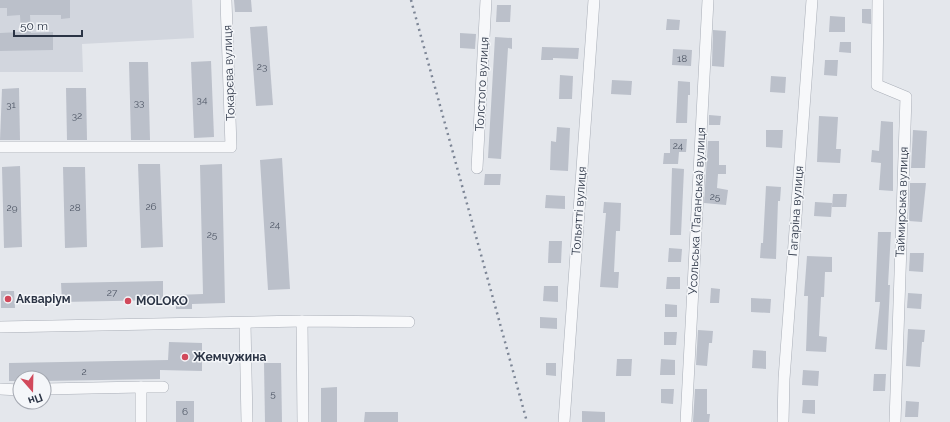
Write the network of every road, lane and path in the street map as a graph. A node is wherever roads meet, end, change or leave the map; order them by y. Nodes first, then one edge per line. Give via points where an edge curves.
1 (226, 0) edge
2 (486, 0) edge
3 (594, 0) edge
4 (708, 0) edge
5 (812, 0) edge
6 (878, 0) edge
7 (0, 147) edge
8 (477, 168) dead end
9 (302, 321) junction
10 (245, 322) junction
11 (409, 322) dead end
12 (0, 327) edge
13 (141, 387) junction
14 (163, 387) dead end
15 (0, 389) edge
16 (12, 390) edge
17 (52, 390) edge
18 (141, 422) edge
19 (247, 422) edge
20 (303, 422) edge
21 (564, 422) edge
22 (686, 422) edge
23 (783, 422) edge
24 (895, 422) edge

1 - 7 street, Токарєва вулиця via 231,147
2 - 8 street, Толстого вулиця
3 - 21 street, Тольятті вулиця
4 - 22 street, Усольська (Таганська) вулиця
5 - 23 street, Гагаріна вулиця
6 - 24 street, Таймирська вулиця via 877,85 906,97
9 - 10 street
9 - 11 street
9 - 20 street
10 - 12 street
10 - 19 street
13 - 14 street
13 - 17 street
13 - 18 street
15 - 16 street

